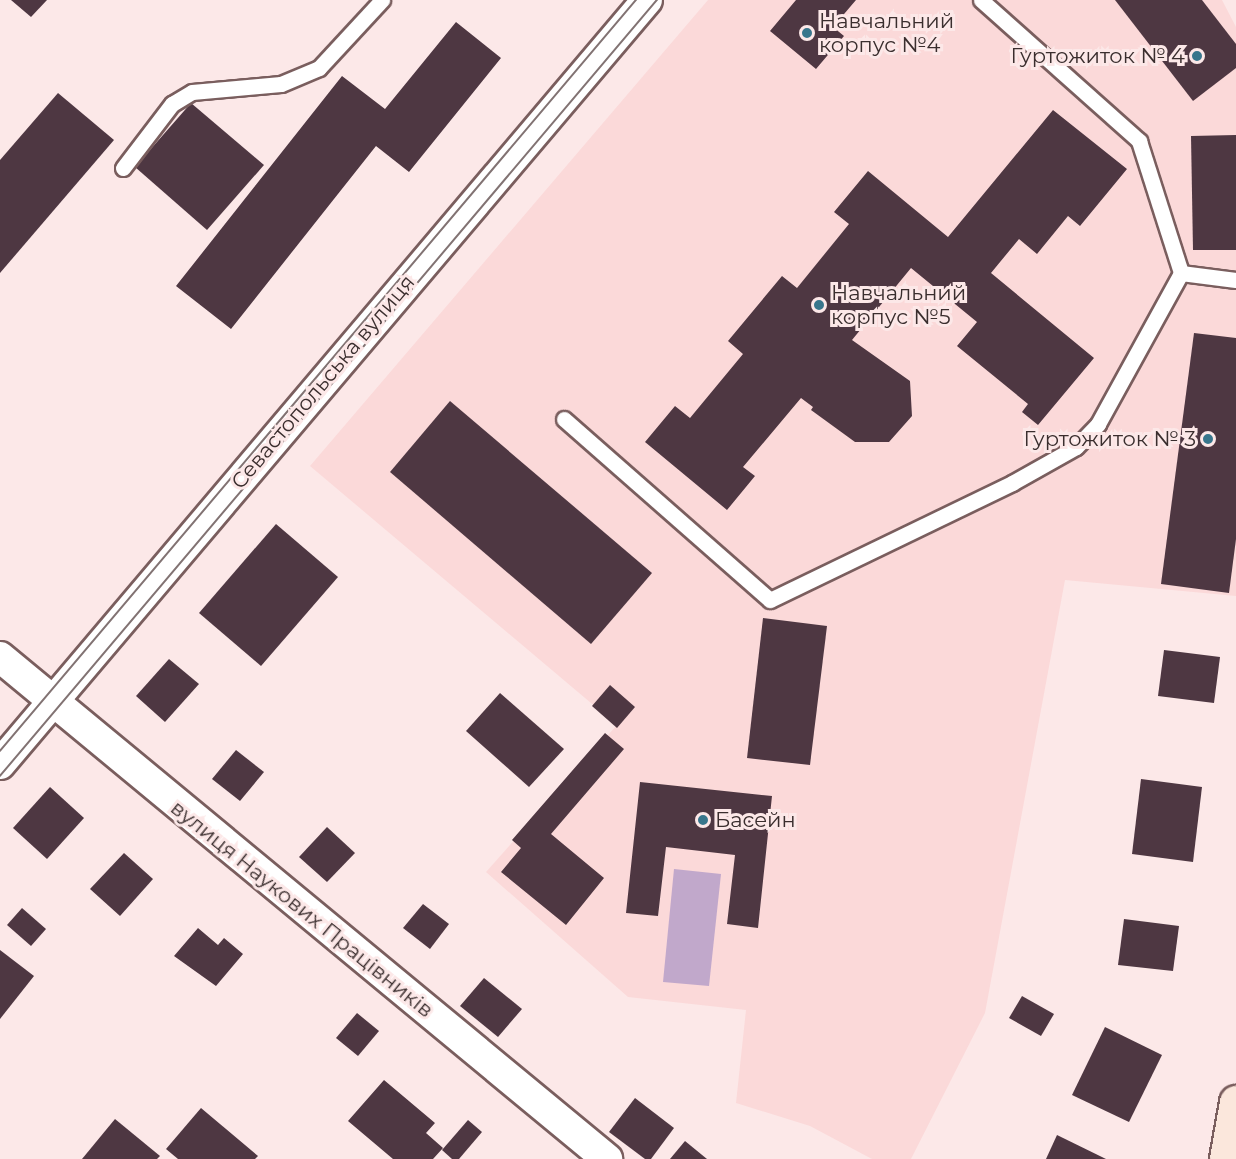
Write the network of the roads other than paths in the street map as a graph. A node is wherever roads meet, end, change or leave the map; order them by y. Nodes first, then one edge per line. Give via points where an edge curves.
1 (382, 0) edge
2 (647, 0) edge
3 (981, 0) edge
4 (123, 168) dead end
5 (1181, 273) junction
6 (1236, 280) edge
7 (564, 419) dead end
8 (0, 657) edge
9 (51, 703) junction
10 (0, 764) edge
11 (1236, 1102) edge
12 (607, 1159) edge
13 (1226, 1159) edge

1 - 4 lane via 318,68 281,84 192,92 172,104
2 - 9 street, Севастопольська вулиця
3 - 5 lane via 1139,141
5 - 6 lane
5 - 7 lane via 1098,424 1076,447 1012,483 770,600
8 - 9 street, вулиця Наукових Працівників
9 - 10 street, Севастопольська вулиця
9 - 12 street, вулиця Наукових Працівників
11 - 13 main road

